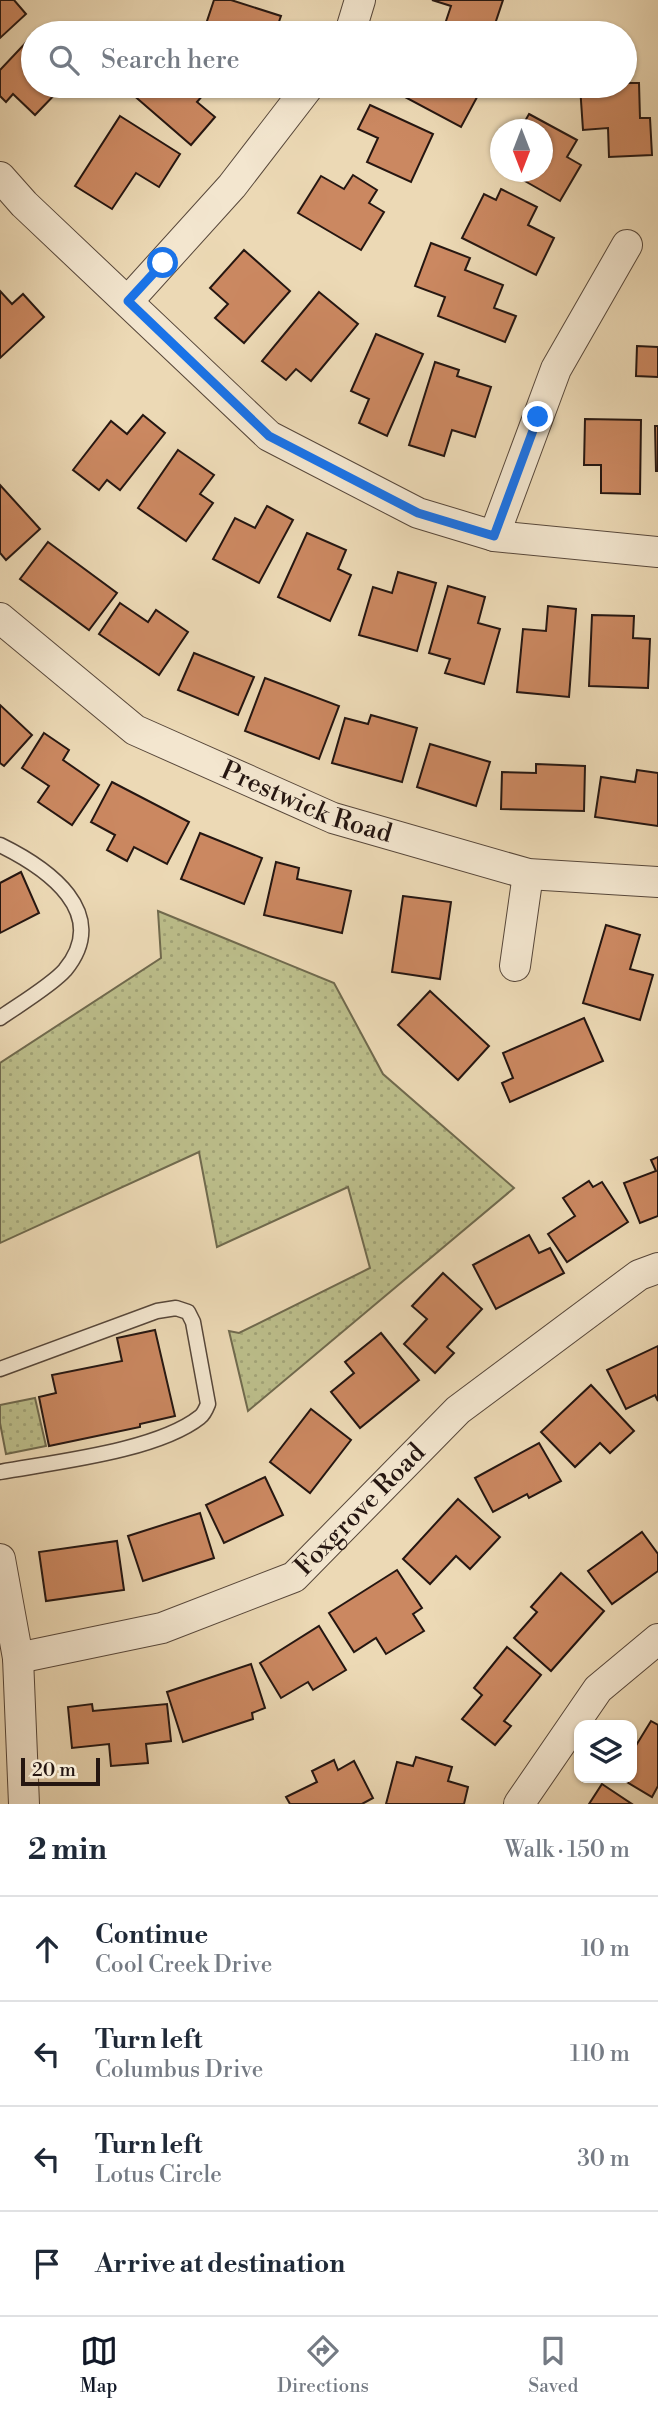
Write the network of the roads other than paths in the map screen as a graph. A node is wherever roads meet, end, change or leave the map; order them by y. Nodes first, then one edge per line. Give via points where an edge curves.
1 (360, 0) edge
2 (354, 21) edge
3 (300, 98) edge
4 (0, 177) edge
5 (627, 245) dead end
6 (128, 301) junction
7 (494, 536) junction
8 (658, 552) edge
9 (0, 618) edge
10 (0, 845) edge
11 (528, 874) junction
12 (658, 882) edge
13 (515, 966) dead end
14 (0, 1018) edge
15 (658, 1268) edge
16 (0, 1369) edge
17 (0, 1472) edge
18 (0, 1559) edge
19 (658, 1639) edge
20 (18, 1658) junction
21 (24, 1804) edge
22 (519, 1804) edge

1 - 2 street
3 - 6 street via 232,186
4 - 6 street
5 - 7 street via 556,369
6 - 7 street via 269,436 418,513
7 - 8 street
9 - 11 street, Prestwick Road via 135,730 332,818
10 - 14 lane via 31,861 64,889 82,919 79,949 63,972
11 - 12 street, Prestwick Road
11 - 13 street
15 - 20 street, Foxgrove Road via 639,1275 458,1410 294,1577 162,1628
16 - 17 lane via 176,1308 188,1312 193,1322 208,1404 202,1416 169,1435
18 - 20 street
19 - 22 street via 598,1689
20 - 21 street

